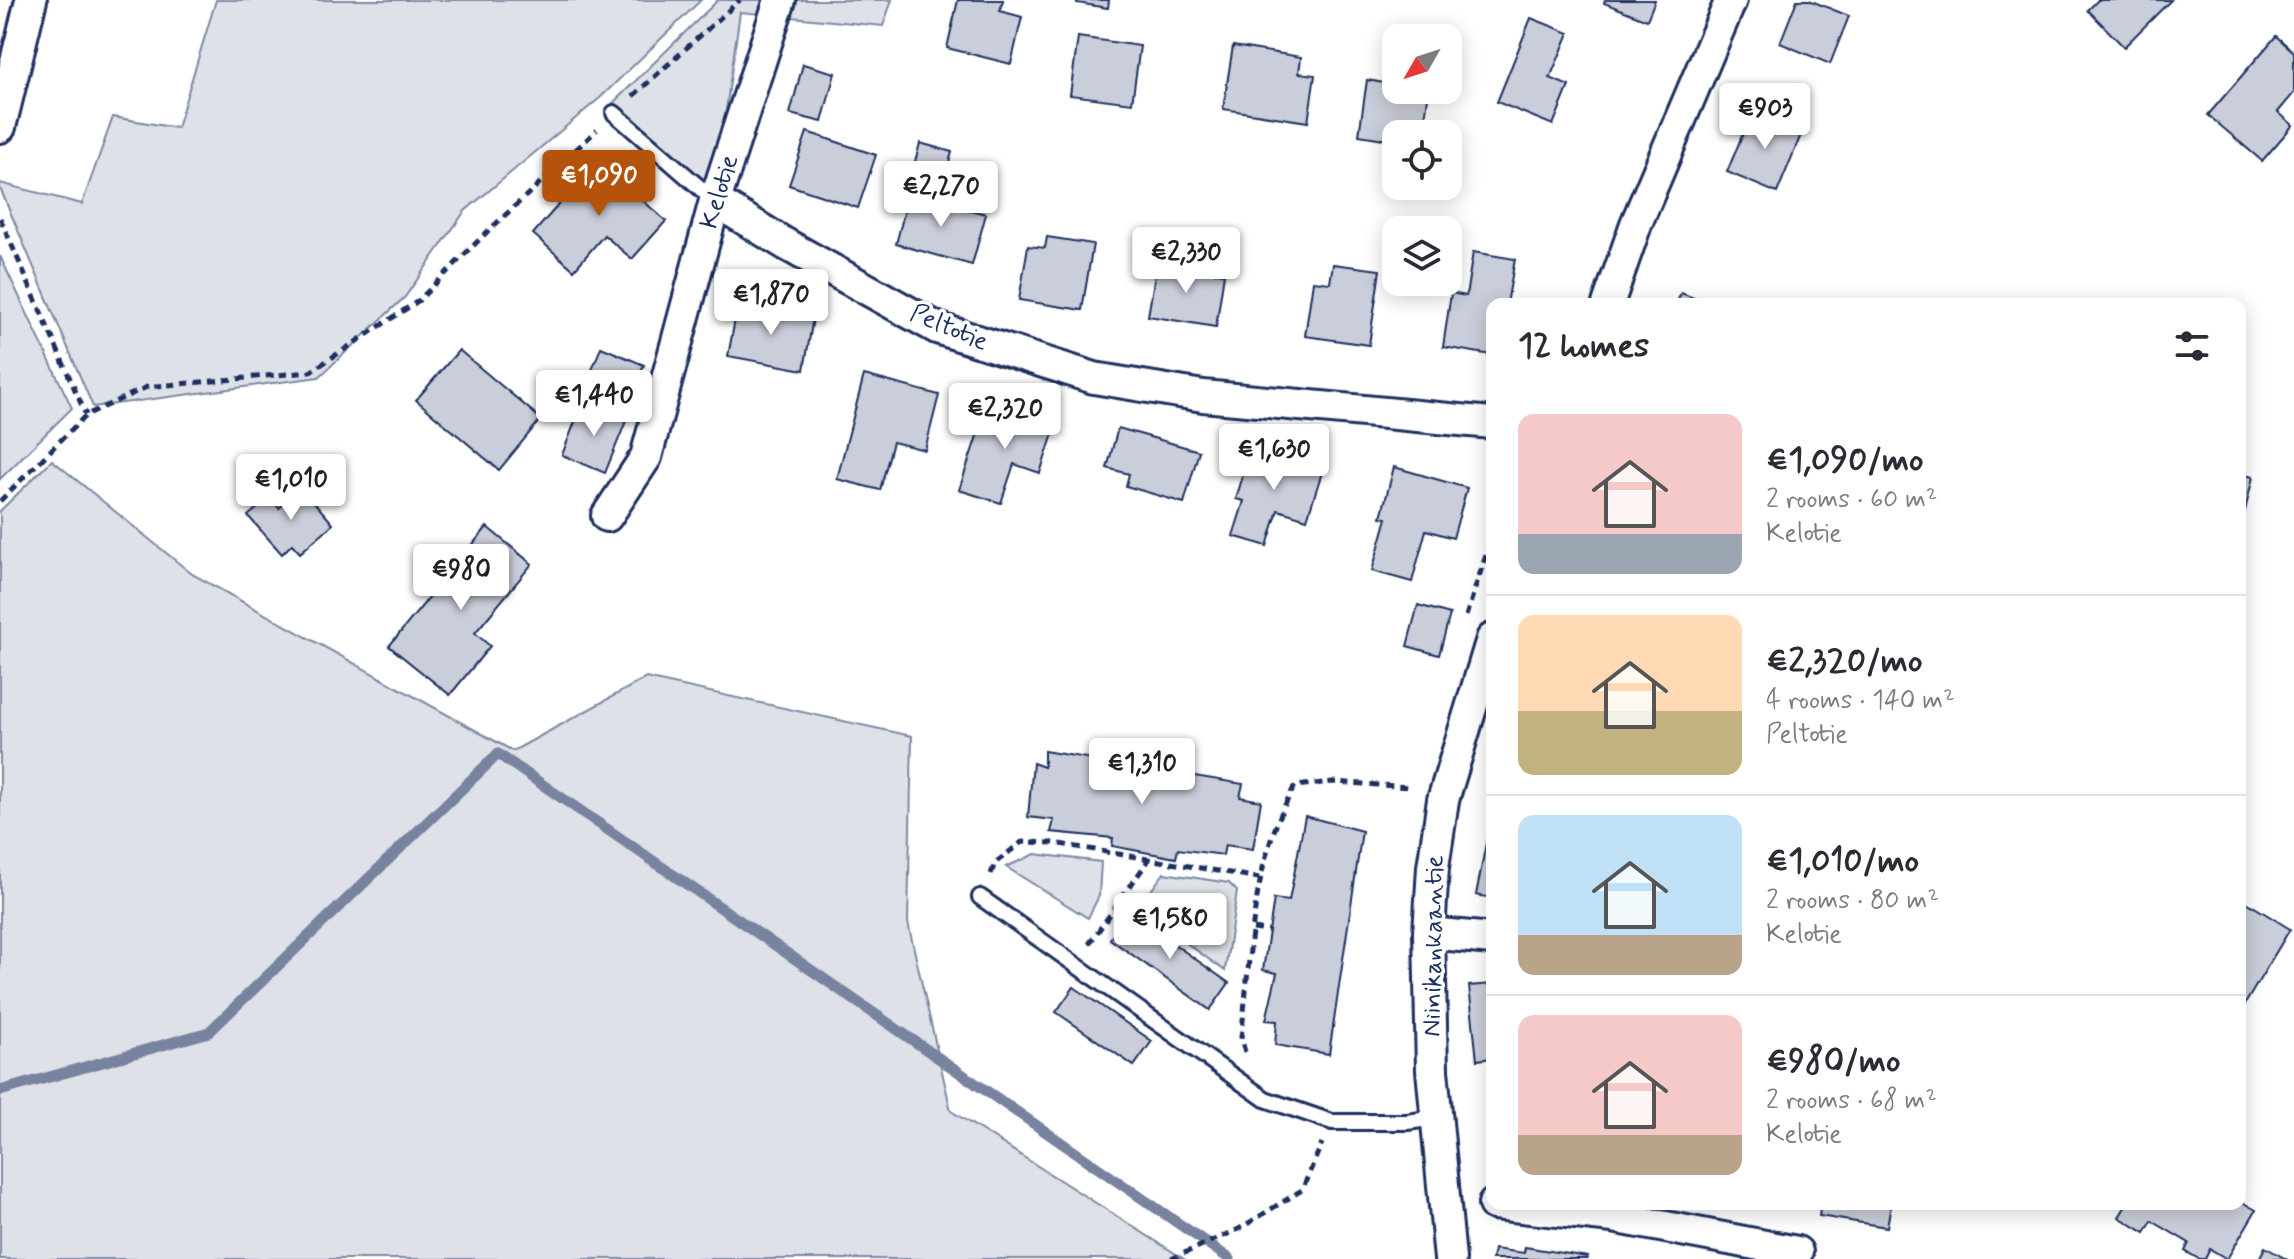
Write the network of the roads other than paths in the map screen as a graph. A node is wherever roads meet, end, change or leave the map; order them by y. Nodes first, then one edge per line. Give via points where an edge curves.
1 (31, 0) edge
2 (780, 0) edge
3 (1731, 0) edge
4 (614, 113) road end
5 (0, 127) edge
6 (715, 201) junction
7 (1610, 298) edge
8 (1486, 422) edge
9 (607, 516) dead end
10 (1486, 659) edge
11 (980, 897) road end
12 (1429, 933) junction
13 (1486, 938) edge
14 (1436, 1118) junction
15 (1444, 1199) junction
16 (1486, 1203) edge
17 (1548, 1210) edge
18 (1797, 1252) dead end
19 (1450, 1259) edge

1 - 5 street
2 - 6 street, Kelotie
3 - 7 street
4 - 6 lane
6 - 8 street, Peltotie via 937,328 1094,378 1203,396
6 - 9 street, Kelotie via 646,457
10 - 12 street, Niinikankaantie via 1443,800
11 - 14 lane via 1265,1099 1332,1122
12 - 13 street
12 - 14 street, Niinikankaantie
14 - 15 street, Niinikankaantie
15 - 16 street
15 - 19 street, Niinikankaantie
17 - 18 street

